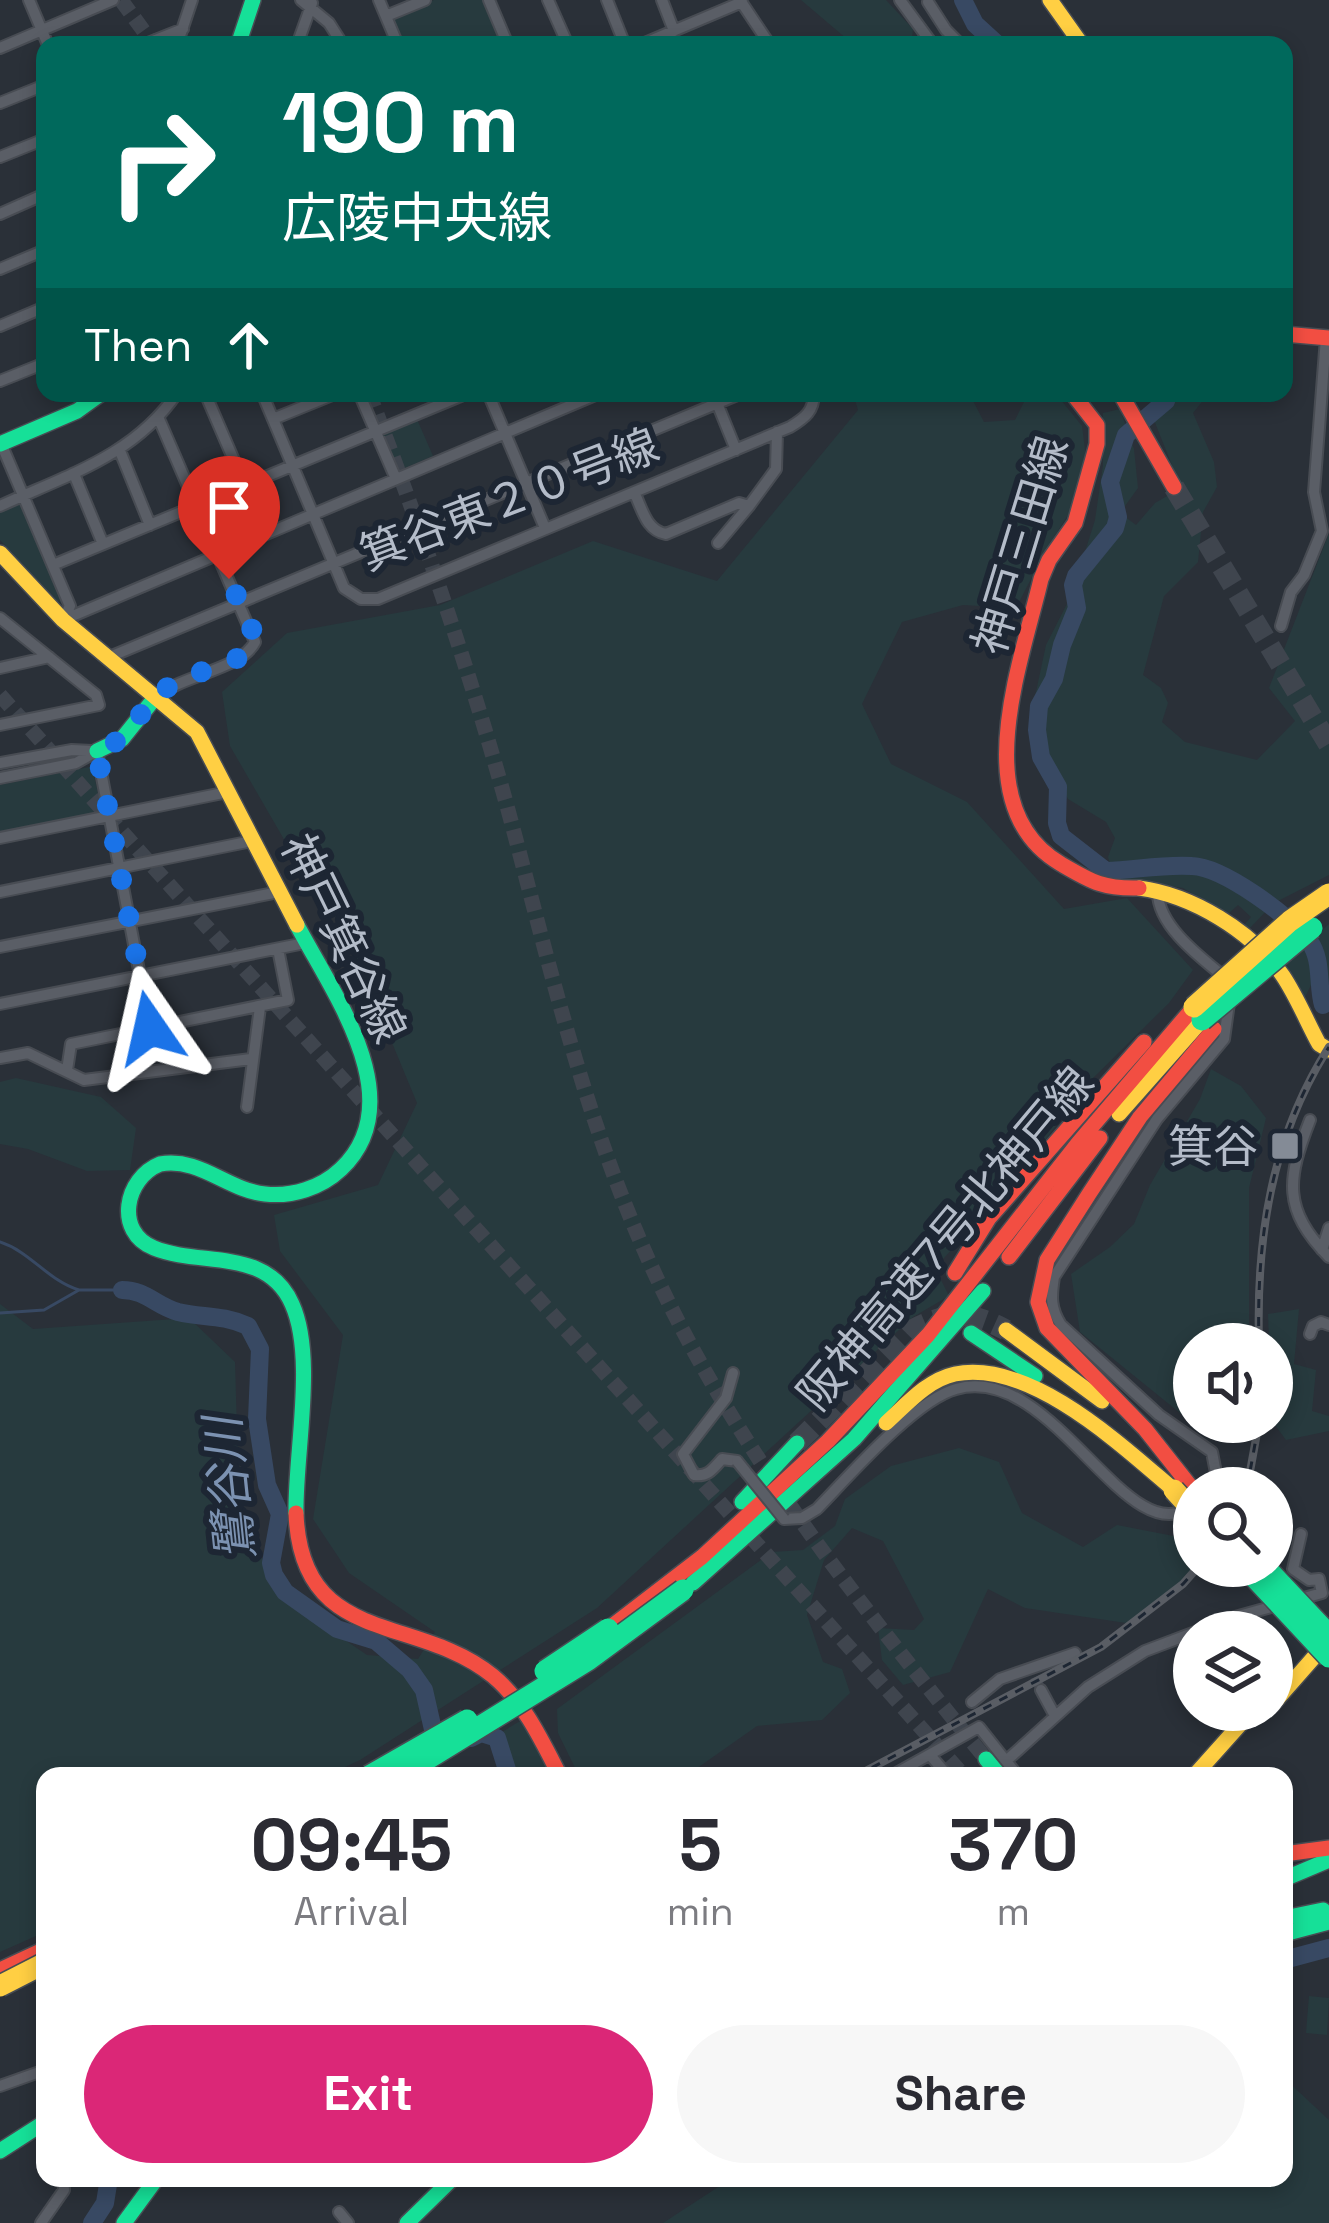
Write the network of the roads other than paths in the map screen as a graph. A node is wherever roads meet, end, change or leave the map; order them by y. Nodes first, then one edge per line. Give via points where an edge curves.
1 (29, 0) edge
2 (113, 0) edge
3 (192, 0) edge
4 (253, 0) edge
5 (379, 0) edge
6 (425, 0) edge
7 (489, 0) edge
8 (548, 0) edge
9 (607, 0) edge
10 (662, 0) edge
11 (900, 0) edge
12 (1050, 0) edge
13 (741, 1) edge
14 (308, 2) edge
15 (928, 2) edge
16 (386, 16) junction
17 (183, 28) junction
18 (41, 30) junction
19 (674, 31) junction
20 (43, 36) edge
21 (164, 36) edge
22 (180, 36) edge
23 (241, 36) edge
24 (300, 36) edge
25 (338, 36) edge
26 (394, 36) edge
27 (504, 36) edge
28 (564, 36) edge
29 (622, 36) edge
30 (662, 36) edge
31 (764, 36) edge
32 (926, 36) edge
33 (952, 36) edge
34 (1076, 36) edge
35 (0, 48) edge
36 (36, 89) edge
37 (0, 103) edge
38 (36, 143) edge
39 (0, 158) edge
40 (36, 198) edge
41 (0, 214) edge
42 (36, 254) edge
43 (0, 269) edge
44 (0, 308) edge
45 (36, 311) edge
46 (3, 324) edge
47 (1293, 335) edge
48 (1328, 338) edge
49 (36, 367) edge
50 (0, 381) edge
51 (89, 402) edge
52 (171, 402) edge
53 (209, 402) edge
54 (266, 402) edge
55 (315, 402) edge
56 (363, 402) edge
57 (446, 402) edge
58 (492, 402) edge
59 (579, 402) edge
60 (706, 402) edge
61 (717, 402) edge
62 (814, 402) edge
63 (1079, 402) edge
64 (1125, 403) edge
65 (159, 418) junction
66 (273, 419) junction
67 (376, 431) junction
68 (505, 433) junction
69 (777, 433) junction
70 (0, 443) edge
71 (736, 450) junction
72 (120, 451) junction
73 (292, 466) junction
74 (74, 474) junction
75 (396, 479) junction
76 (526, 483) junction
77 (244, 486) junction
78 (1174, 487) tunnel mouth
79 (634, 492) junction
80 (24, 495) junction
81 (0, 506) edge
82 (197, 506) junction
83 (749, 506) junction
84 (312, 515) junction
85 (150, 525) junction
86 (545, 528) junction
87 (718, 543) dead end
88 (104, 544) junction
89 (0, 553) edge
90 (218, 554) junction
91 (333, 564) junction
92 (53, 565) junction
93 (239, 603) junction
94 (0, 618) edge
95 (63, 620) junction
96 (1281, 626) dead end
97 (49, 657) junction
98 (107, 658) junction
99 (0, 668) edge
100 (154, 699) junction
101 (0, 725) edge
102 (97, 751) junction
103 (0, 764) edge
104 (0, 778) edge
105 (228, 792) junction
106 (109, 816) junction
107 (0, 838) edge
108 (252, 841) junction
109 (119, 868) junction
110 (0, 892) edge
111 (279, 892) junction
112 (1158, 893) junction
113 (1329, 894) edge
114 (129, 922) junction
115 (1320, 922) edge
116 (305, 943) junction
117 (0, 947) edge
118 (278, 949) junction
119 (140, 975) junction
120 (0, 1004) edge
121 (260, 1007) junction
122 (1199, 1014) junction
123 (150, 1028) junction
124 (1329, 1051) edge
125 (0, 1058) edge
126 (251, 1059) junction
127 (67, 1070) junction
128 (247, 1107) dead end
129 (1310, 1120) dead end
130 (1329, 1228) edge
131 (1325, 1253) edge
132 (955, 1273) dead end
133 (1329, 1325) edge
134 (1006, 1330) tunnel mouth
135 (971, 1333) dead end
136 (1310, 1334) dead end
137 (733, 1372) dead end
138 (796, 1443) tunnel mouth
139 (1215, 1467) edge
140 (1173, 1468) edge
141 (1173, 1474) edge
142 (1173, 1479) edge
143 (1173, 1481) edge
144 (1173, 1514) edge
145 (1301, 1534) dead end
146 (717, 1565) junction
147 (1268, 1587) edge
148 (1277, 1587) edge
149 (1280, 1587) edge
150 (1291, 1604) junction
151 (611, 1627) junction
152 (1328, 1638) edge
153 (1075, 1653) dead end
154 (1293, 1669) edge
155 (1293, 1680) edge
156 (1041, 1690) tunnel mouth
157 (972, 1702) dead end
158 (1054, 1716) junction
159 (1234, 1731) edge
160 (1249, 1731) edge
161 (931, 1755) junction
162 (997, 1765) edge
163 (385, 1767) edge
164 (415, 1767) edge
165 (556, 1767) edge
166 (908, 1767) edge
167 (941, 1767) edge
168 (1202, 1767) edge
169 (1218, 1767) edge
170 (1329, 1848) edge
171 (1293, 1852) edge
172 (1329, 1860) edge
173 (1329, 1873) edge
174 (1293, 1877) edge
175 (1293, 1879) edge
176 (1329, 1896) edge
177 (1329, 1909) edge
178 (1293, 1913) edge
179 (1293, 1915) edge
180 (1329, 1922) edge
181 (1293, 1932) edge
182 (36, 1953) edge
183 (36, 1968) edge
184 (0, 1970) edge
185 (0, 1986) edge
186 (36, 2073) edge
187 (0, 2086) edge
188 (36, 2128) edge
189 (0, 2151) edge
190 (64, 2187) edge
191 (150, 2187) edge
192 (444, 2187) edge
193 (339, 2212) dead end
194 (41, 2223) edge
195 (124, 2223) edge
196 (348, 2223) edge
197 (407, 2223) edge

1 - 18 street
2 - 18 street
3 - 17 street
4 - 23 main road
5 - 16 street
6 - 16 street
7 - 27 street
8 - 28 street
9 - 29 street
10 - 19 street
11 - 32 street
12 - 34 main road
13 - 19 street
13 - 31 street
14 - 24 street
14 - 25 street
15 - 33 street
16 - 26 street
17 - 21 street
17 - 22 street
18 - 20 street
18 - 35 street
19 - 30 street
36 - 37 street
38 - 39 street
40 - 41 street
42 - 43 street
44 - 46 street
45 - 46 street
47 - 48 main road
48 - 96 street via 1314,492 1322,531
49 - 50 street
51 - 70 main road
52 - 65 street
53 - 77 street
54 - 66 street, 箕谷東２０号線
55 - 66 street
56 - 67 street
57 - 67 street
58 - 68 street
59 - 68 street
60 - 76 street
61 - 71 street
62 - 69 street, 箕谷東２０号線 via 806,417
63 - 112 main road, 神戸三田線 via 1097,425 1096,444 1076,524 1041,579 1007,720 1010,802 1024,832 1054,860 1105,890
64 - 78 main road
65 - 72 street
65 - 82 street
66 - 73 street, 箕谷東２０号線
67 - 73 street
67 - 75 street
68 - 75 street
68 - 76 street
69 - 71 street, 箕谷東２０号線
69 - 83 street via 776,469
70 - 80 street
71 - 79 street, 箕谷東２０号線
72 - 74 street
72 - 85 street
73 - 77 street
73 - 84 street, 箕谷東２０号線
74 - 80 street
74 - 88 street
75 - 84 street
76 - 86 street
76 - 91 street
77 - 82 street
79 - 83 street via 659,534
79 - 86 street, 箕谷東２０号線
80 - 81 street
80 - 92 street
82 - 85 street
82 - 90 street
83 - 87 street
84 - 90 street
84 - 91 street, 箕谷東２０号線
85 - 88 street
86 - 91 street, 箕谷東２０号線 via 378,599 351,596
88 - 92 street
89 - 95 main road, 神戸箕谷線
90 - 93 street
90 - 95 street
91 - 93 street
92 - 95 street via 70,606
93 - 98 street
93 - 100 street via 254,634 249,652
94 - 97 street
95 - 98 main road, 神戸箕谷線
97 - 99 street
97 - 101 street via 99,705
98 - 100 main road, 神戸箕谷線
100 - 102 main road via 122,740
100 - 105 main road, 神戸箕谷線 via 197,732
102 - 103 street
102 - 104 street
102 - 106 street
105 - 106 street
105 - 108 main road, 神戸箕谷線
106 - 107 street
106 - 109 street
108 - 109 street
108 - 111 main road, 神戸箕谷線
109 - 110 street
109 - 114 street
111 - 114 street
111 - 116 main road, 神戸箕谷線
112 - 124 main road, 神戸三田線 via 1189,900 1248,940 1282,974
112 - 139 street via 1179,935 1232,983 1224,1039 1157,1119 1054,1277 1051,1297 1061,1325 1212,1453
113 - 122 main road, 阪神高速7号北神戸線, bridge via 1242,962
114 - 117 street
114 - 119 street
115 - 122 main road, bridge
116 - 118 street
116 - 165 main road, 神戸箕谷線 via 369,1077 370,1116 358,1150 327,1181 289,1194 252,1192 191,1165 158,1164 134,1183 129,1220 153,1250 235,1259 288,1293 304,1345 297,1534 309,1577 342,1610 482,1668 524,1710
118 - 119 street
118 - 121 street via 288,1000
119 - 120 street
119 - 123 street
121 - 123 street
121 - 126 street
122 - 132 main road via 1102,1085 983,1227
122 - 140 main road via 1039,1284 1047,1328
122 - 146 main road, 阪神高速7号北神戸線 via 952,1331 887,1405
122 - 151 main road, 阪神高速7号北神戸線 via 1134,1073 976,1276 828,1441 702,1557
123 - 127 street via 71,1044
125 - 127 street via 28,1053
126 - 127 street via 84,1080
126 - 128 street
129 - 131 street via 1291,1196
130 - 131 street
133 - 136 street via 1321,1322
134 - 141 main road via 1098,1397
135 - 142 main road
137 - 144 street, bridge via 715,1416 683,1454 700,1476 722,1459 737,1461 784,1519 817,1509 922,1408 975,1387 1009,1394 1070,1436 1135,1505
138 - 151 main road
143 - 146 main road via 1042,1394 997,1373 961,1372 918,1394
145 - 150 street via 1293,1569 1319,1579 1322,1593
146 - 164 main road, 阪神高速7号北神戸線, bridge via 588,1660
147 - 152 main road, bridge
148 - 150 street
149 - 152 main road, bridge
150 - 152 main road
150 - 158 street via 1145,1651
151 - 163 main road, 阪神高速7号北神戸線, bridge
152 - 154 main road
152 - 155 main road
153 - 157 street via 1033,1674 1000,1679
156 - 158 street
158 - 162 street
159 - 168 main road
160 - 169 main road
161 - 162 street via 980,1727
161 - 166 street
161 - 167 street
170 - 171 main road
172 - 174 main road
173 - 175 main road
176 - 178 main road
177 - 179 main road
180 - 181 main road
182 - 184 main road
183 - 185 main road, bridge
186 - 187 street
188 - 189 main road
190 - 194 street
191 - 195 main road
192 - 197 main road
193 - 196 street

